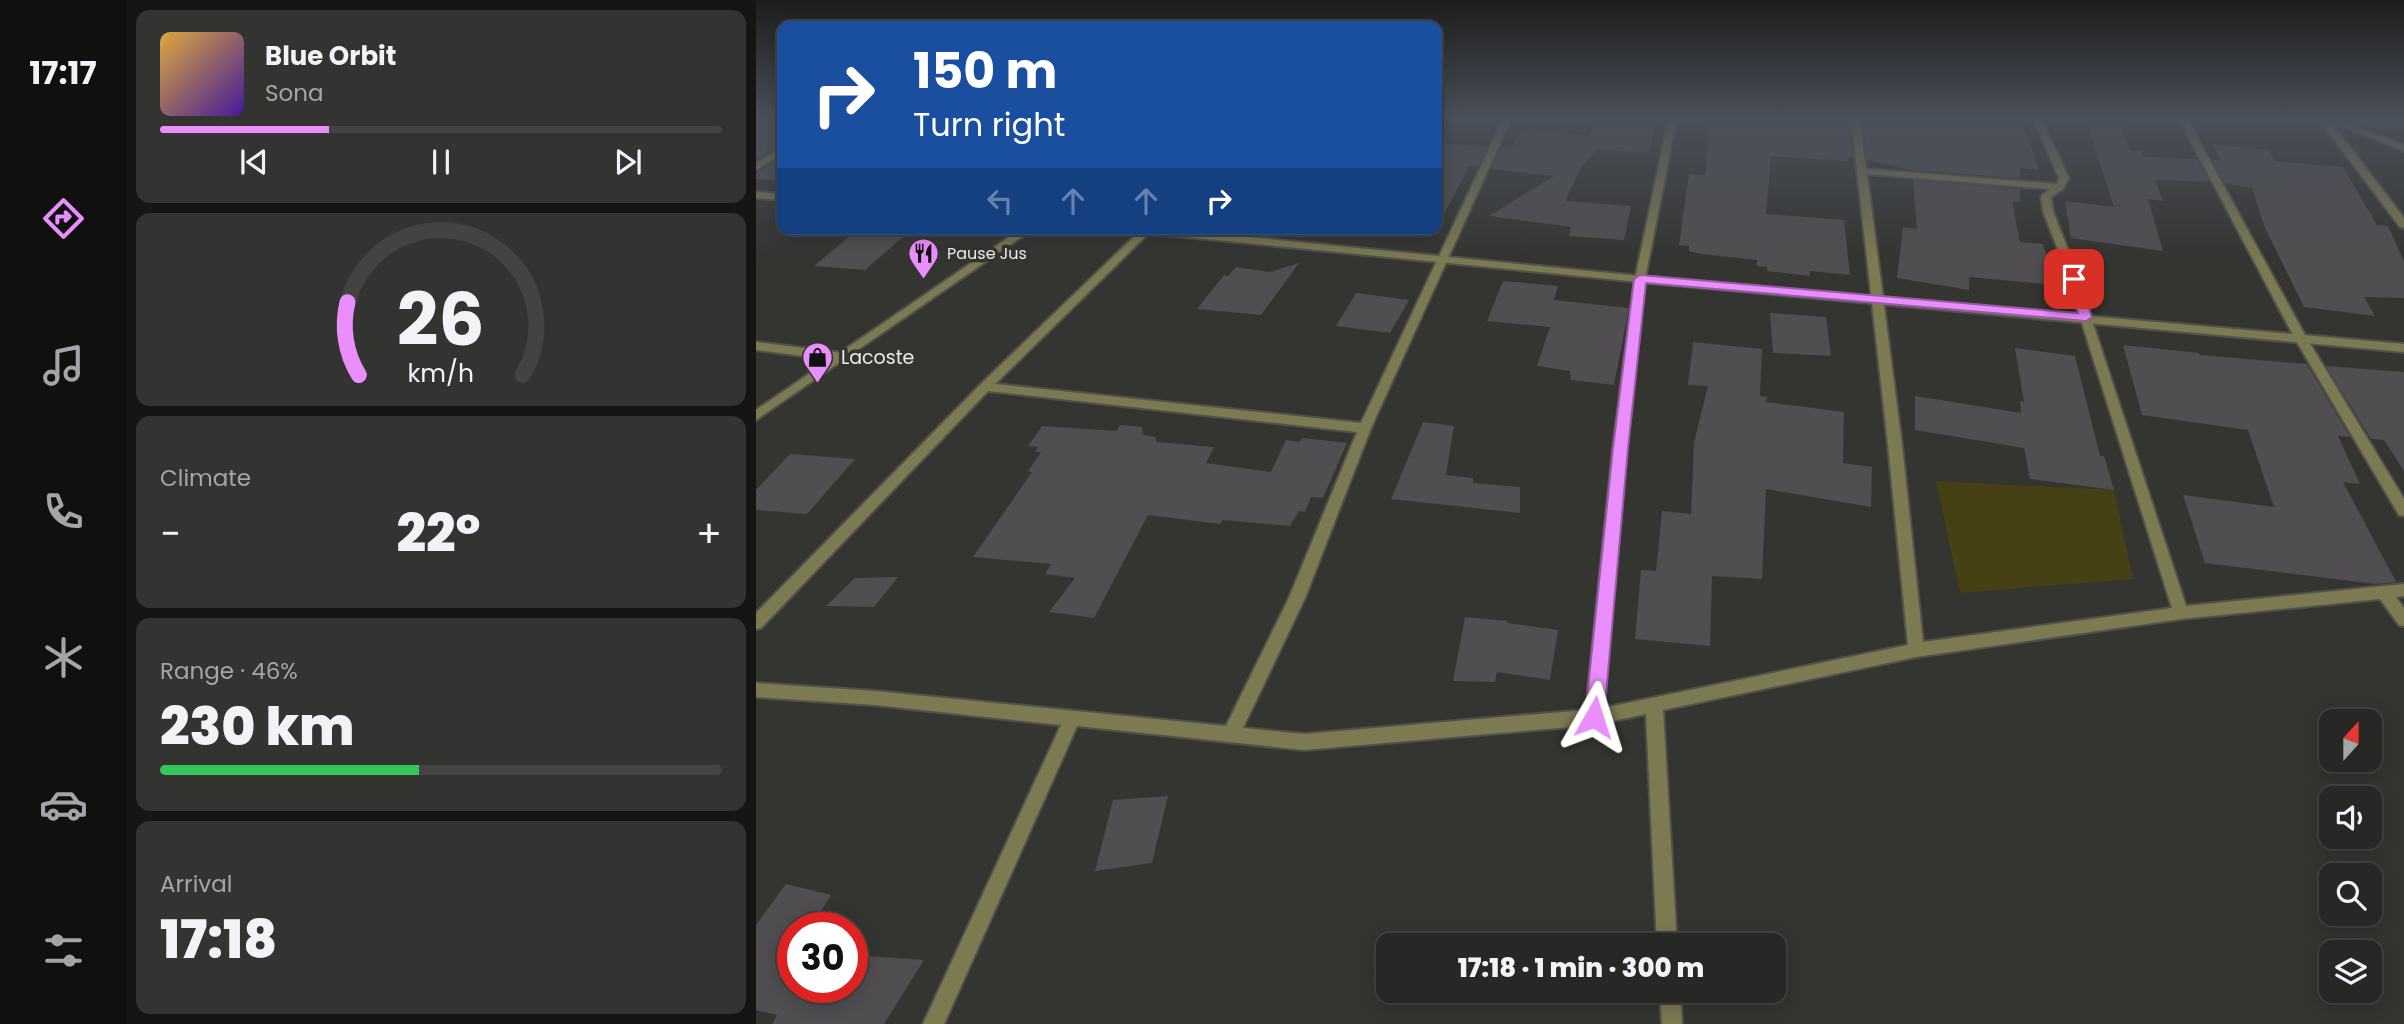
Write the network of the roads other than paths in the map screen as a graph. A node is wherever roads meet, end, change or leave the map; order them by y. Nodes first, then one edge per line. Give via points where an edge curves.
1 (1486, 165) edge
2 (1663, 165) edge
3 (1861, 165) edge
4 (2059, 165) edge
5 (2208, 165) edge
6 (2359, 165) edge
7 (1862, 171) junction
8 (2060, 187) junction
9 (756, 195) edge
10 (777, 197) edge
11 (2404, 225) edge
12 (1019, 235) edge
13 (1136, 235) edge
14 (1191, 235) edge
15 (1442, 260) junction
16 (1640, 279) junction
17 (1878, 301) junction
18 (2086, 317) junction
19 (2300, 337) junction
20 (756, 346) edge
21 (2404, 348) edge
22 (843, 357) junction
23 (985, 387) junction
24 (756, 416) edge
25 (1365, 428) junction
26 (2404, 511) edge
27 (2404, 590) edge
28 (2384, 592) junction
29 (2181, 613) junction
30 (2404, 620) edge
31 (756, 623) edge
32 (1916, 650) junction
33 (756, 690) edge
34 (1654, 705) junction
35 (1594, 717) junction
36 (1072, 718) junction
37 (1230, 736) junction
38 (1666, 933) edge
39 (1671, 1003) edge
40 (933, 1024) edge
41 (1672, 1024) edge

1 - 15 street
2 - 16 street
3 - 7 street
4 - 8 street via 2064,178
5 - 19 street
6 - 11 street
7 - 8 street
7 - 17 street
8 - 18 street via 2046,196 2046,202
9 - 10 street
12 - 22 street
13 - 23 street
14 - 15 street
15 - 16 street
15 - 25 street
16 - 17 street
16 - 35 street
17 - 18 street
17 - 32 street
18 - 19 street
18 - 29 street
19 - 21 street
19 - 26 street
20 - 22 street
22 - 24 street
23 - 25 street
23 - 31 street
25 - 37 street via 1297,598
27 - 28 street
28 - 29 street
28 - 30 street
29 - 32 street
32 - 34 street
33 - 36 street
34 - 35 street
34 - 38 street
35 - 37 street via 1304,743
36 - 37 street
36 - 40 street
39 - 41 street

